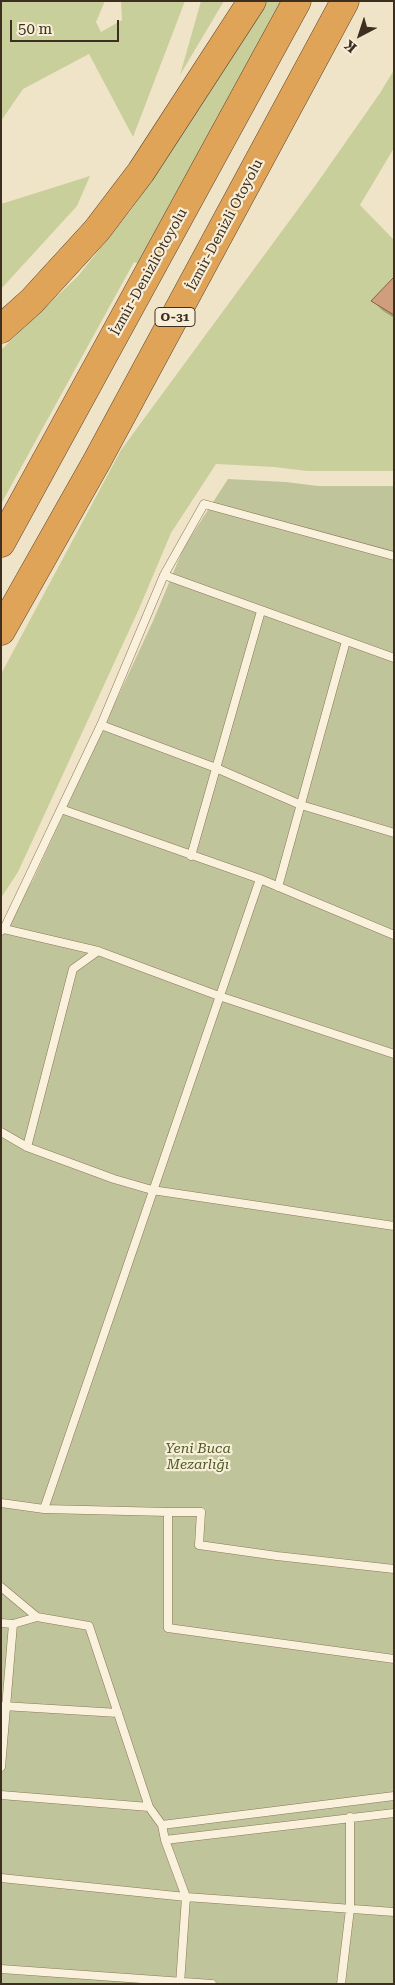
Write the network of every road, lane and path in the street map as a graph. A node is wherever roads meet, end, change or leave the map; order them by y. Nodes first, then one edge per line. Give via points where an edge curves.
1 (252, 1) edge
2 (298, 1) edge
3 (345, 1) edge
4 (1, 329) edge
5 (1, 543) edge
6 (394, 556) edge
7 (164, 575) junction
8 (261, 611) junction
9 (1, 631) edge
10 (346, 641) junction
11 (394, 658) edge
12 (101, 725) junction
13 (216, 768) junction
14 (301, 804) junction
15 (61, 809) junction
16 (394, 833) edge
17 (191, 856) junction
18 (260, 879) junction
19 (278, 887) junction
20 (3, 930) edge
21 (394, 935) edge
22 (98, 951) junction
23 (219, 996) junction
24 (394, 1054) edge
25 (1, 1132) edge
26 (27, 1147) junction
27 (152, 1190) junction
28 (394, 1226) edge
29 (1, 1504) edge
30 (44, 1509) junction
31 (168, 1512) junction
32 (394, 1569) edge
33 (1, 1588) edge
34 (37, 1617) junction
35 (1, 1623) edge
36 (12, 1624) junction
37 (394, 1659) edge
38 (4, 1706) edge
39 (118, 1713) junction
40 (1, 1767) edge
41 (1, 1795) edge
42 (394, 1796) edge
43 (149, 1807) junction
44 (394, 1812) edge
45 (350, 1818) junction
46 (162, 1825) junction
47 (165, 1840) junction
48 (1, 1878) edge
49 (186, 1897) junction
50 (350, 1909) junction
51 (394, 1912) edge
52 (1, 1969) edge
53 (180, 1983) edge
54 (212, 1984) edge
55 (341, 1984) edge

1 - 4 highway via 176,119 97,230 32,301
2 - 5 highway, İzmir-DenizliOtoyolu
3 - 9 highway, İzmir-Denizli Otoyolu / O-31 via 111,435
6 - 7 lane via 204,504
7 - 8 lane
7 - 12 lane
8 - 10 lane
8 - 13 lane
10 - 11 lane
10 - 14 lane
12 - 13 lane
12 - 15 lane
13 - 14 lane
13 - 17 lane
14 - 16 lane
14 - 19 lane
15 - 17 lane
15 - 20 lane
17 - 18 lane
18 - 19 lane
18 - 23 lane
19 - 21 lane
20 - 22 lane
22 - 23 lane
22 - 26 lane via 73,969
23 - 24 lane
23 - 27 lane
25 - 26 lane
26 - 27 lane
27 - 28 lane
27 - 30 lane
29 - 30 lane
30 - 31 lane
31 - 32 lane via 201,1512 199,1545
31 - 37 lane via 168,1628
33 - 34 lane
34 - 36 lane
34 - 39 lane via 90,1626
35 - 36 lane
36 - 38 lane
38 - 39 lane
38 - 40 lane
39 - 43 lane
41 - 43 lane
42 - 46 lane
43 - 46 lane
44 - 45 lane
45 - 47 lane
45 - 50 lane
46 - 47 lane
47 - 49 lane
48 - 49 lane
49 - 50 lane
49 - 53 lane
50 - 51 lane
50 - 55 lane
52 - 53 lane
53 - 54 lane

